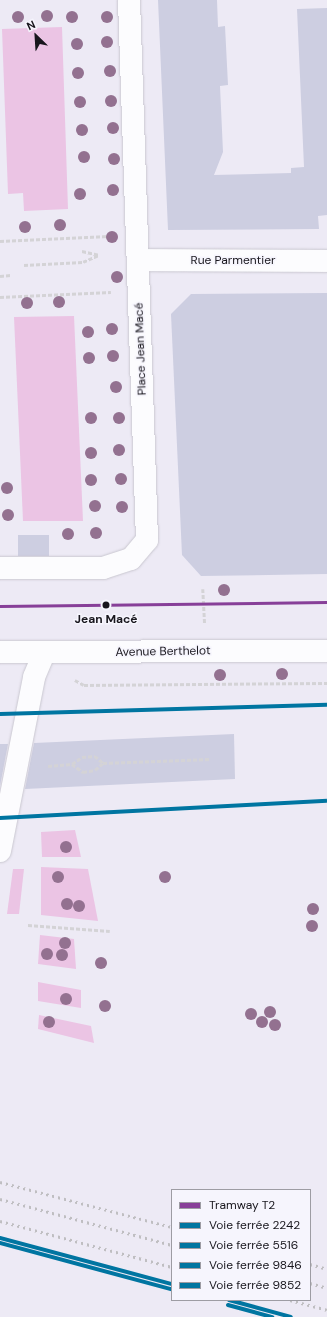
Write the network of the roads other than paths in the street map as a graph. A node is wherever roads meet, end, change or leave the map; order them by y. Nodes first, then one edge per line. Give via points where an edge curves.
1 (128, 0) edge
2 (138, 260) junction
3 (327, 261) edge
4 (0, 568) edge
5 (327, 651) edge
6 (0, 652) edge
7 (44, 653) junction
8 (0, 851) edge

1 - 2 street, Place Jean Macé
2 - 3 street, Rue Parmentier
2 - 4 street, Place Jean Macé via 147,540 131,559 103,568
5 - 7 street, Avenue Berthelot
6 - 7 street, Avenue Berthelot
7 - 8 street via 34,677

